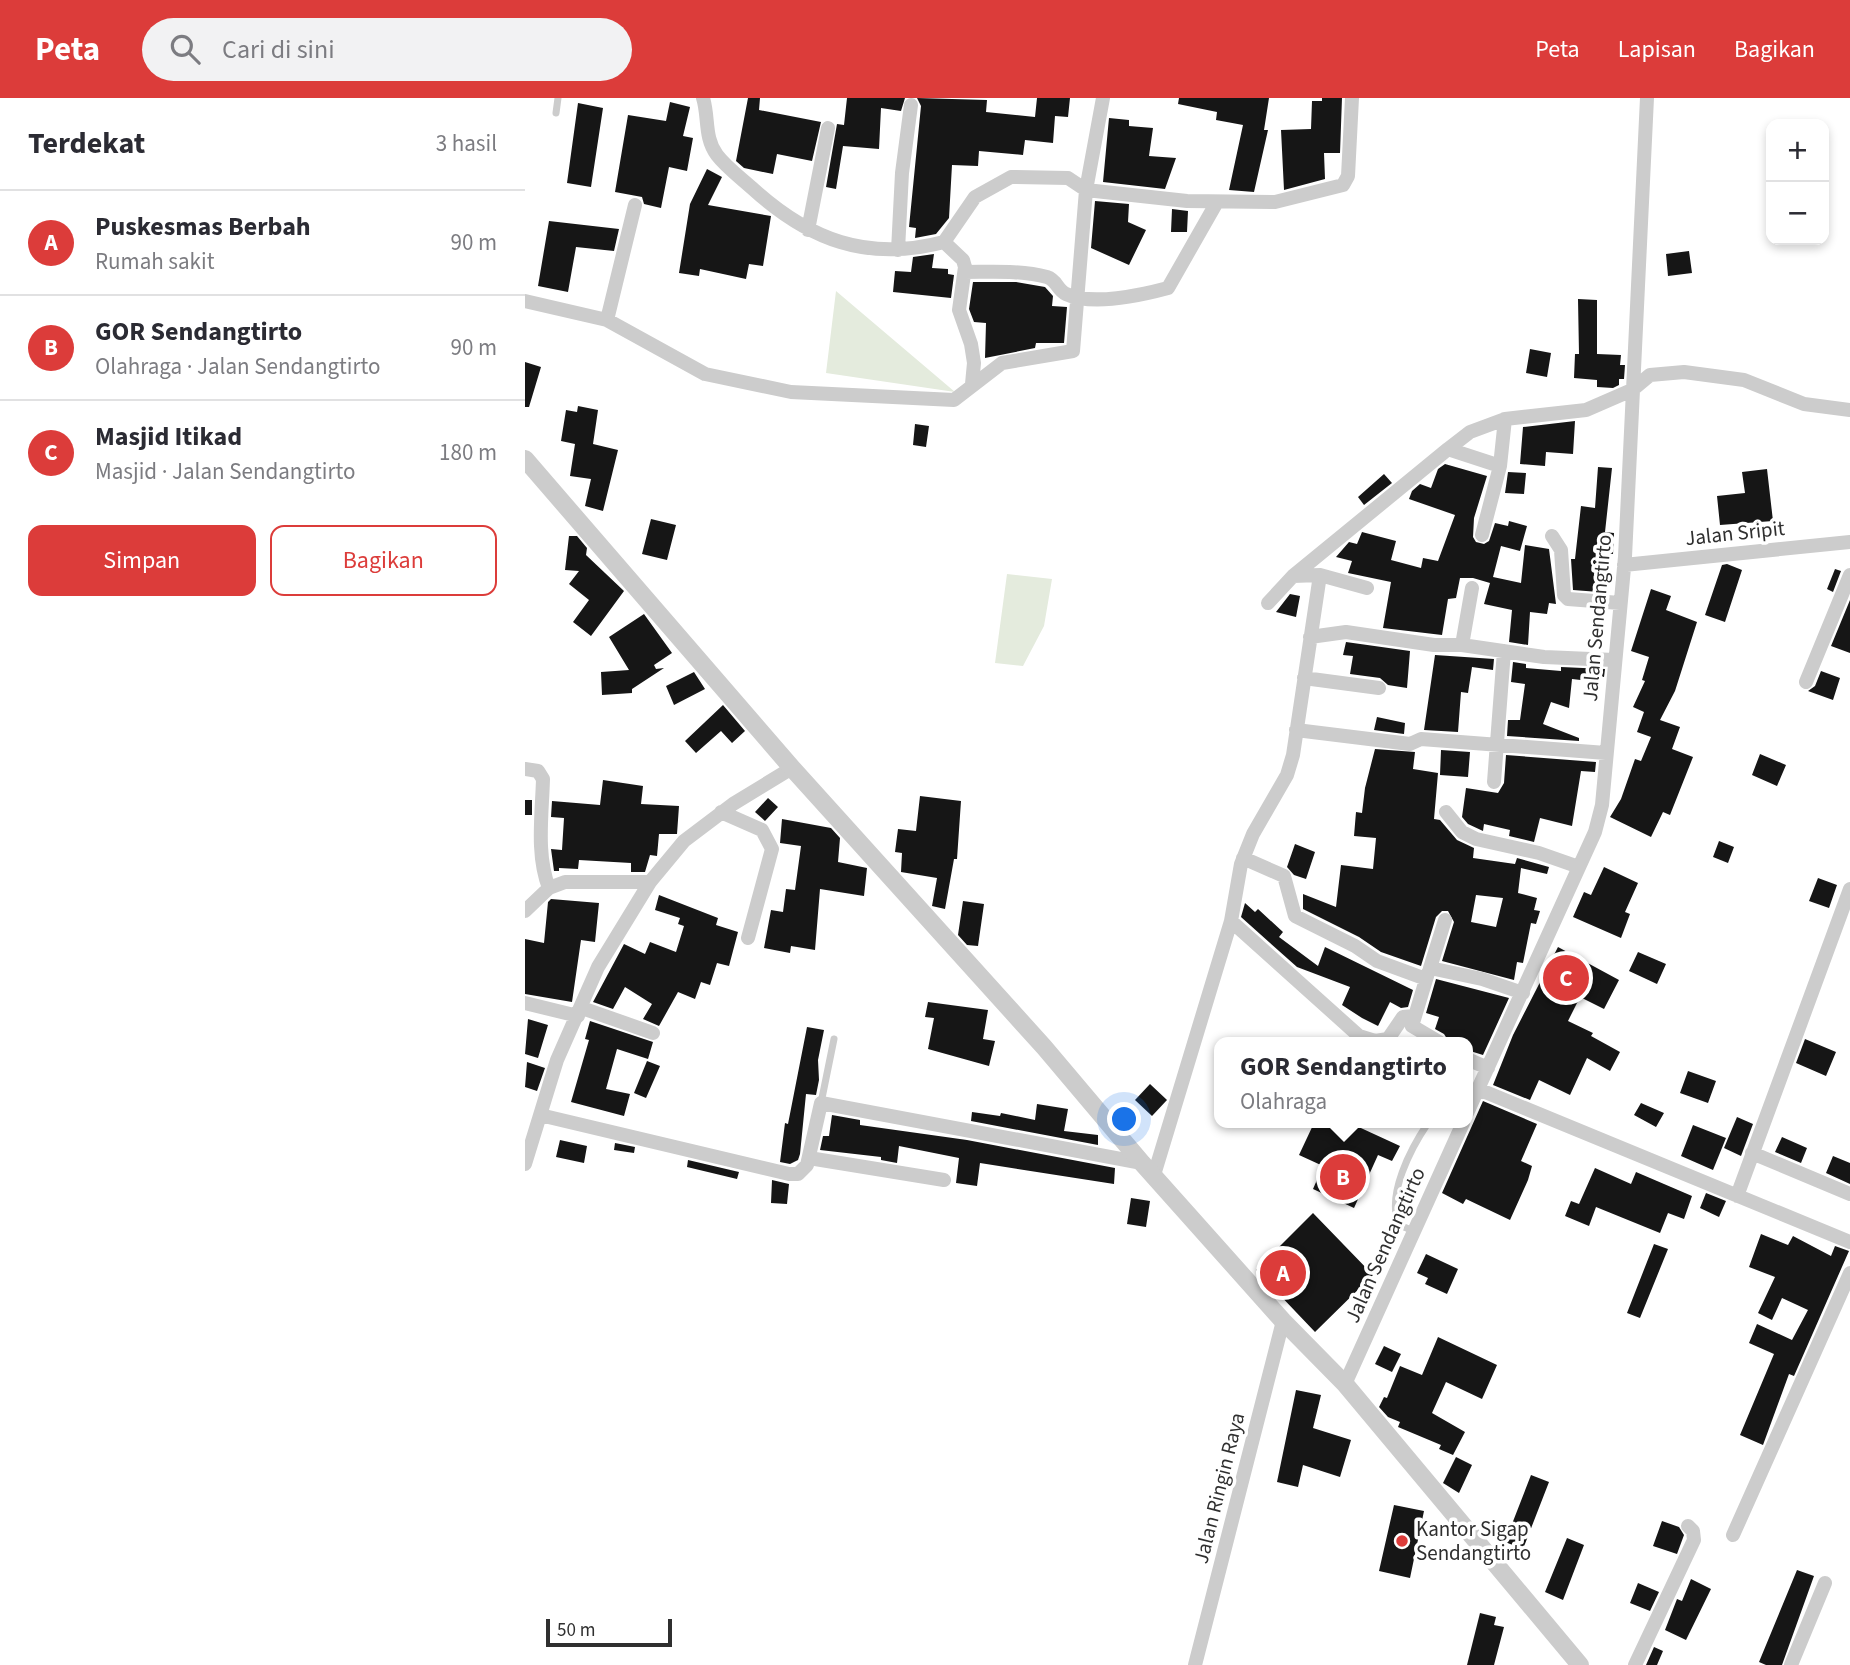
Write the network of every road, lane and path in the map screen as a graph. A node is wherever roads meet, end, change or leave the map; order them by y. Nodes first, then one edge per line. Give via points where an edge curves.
1 (558, 98) edge
2 (1103, 98) edge
3 (1352, 98) edge
4 (1647, 98) edge
5 (704, 99) edge
6 (911, 105) dead end
7 (556, 113) dead end
8 (828, 128) dead end
9 (1086, 190) junction
10 (1217, 202) junction
11 (635, 205) dead end
12 (808, 230) junction
13 (944, 242) junction
14 (898, 250) junction
15 (965, 272) junction
16 (1080, 297) junction
17 (525, 301) edge
18 (607, 320) junction
19 (972, 384) junction
20 (1632, 390) junction
21 (1850, 410) edge
22 (1505, 419) junction
23 (1448, 449) junction
24 (525, 459) edge
25 (1500, 466) junction
26 (1482, 535) dead end
27 (1552, 536) dead end
28 (1850, 542) edge
29 (1624, 565) junction
30 (1320, 575) junction
31 (1850, 575) edge
32 (1293, 576) junction
33 (1367, 588) dead end
34 (1472, 588) dead end
35 (1268, 603) dead end
36 (1620, 603) junction
37 (1310, 636) junction
38 (1462, 645) junction
39 (1504, 651) junction
40 (1614, 660) junction
41 (1304, 678) junction
42 (1805, 682) dead end
43 (1379, 688) dead end
44 (1296, 730) junction
45 (1497, 745) junction
46 (1606, 753) junction
47 (792, 768) junction
48 (525, 769) edge
49 (1494, 782) dead end
50 (721, 812) junction
51 (1446, 812) dead end
52 (1243, 858) junction
53 (1579, 867) junction
54 (650, 882) junction
55 (549, 888) junction
56 (1850, 889) edge
57 (525, 911) edge
58 (1445, 920) dead end
59 (1231, 921) junction
60 (748, 938) dead end
61 (1428, 974) junction
62 (1523, 993) junction
63 (525, 1003) edge
64 (580, 1012) junction
65 (1413, 1016) junction
66 (653, 1033) dead end
67 (1362, 1037) edge
68 (1389, 1037) edge
69 (1430, 1037) edge
70 (834, 1039) dead end
71 (1473, 1061) edge
72 (1489, 1068) junction
73 (1478, 1089) junction
74 (1473, 1099) edge
75 (821, 1103) junction
76 (540, 1115) junction
77 (1423, 1128) edge
78 (1460, 1128) edge
79 (1752, 1153) junction
80 (526, 1157) edge
81 (809, 1158) junction
82 (1148, 1169) junction
83 (944, 1180) dead end
84 (1850, 1194) edge
85 (1737, 1196) junction
86 (1414, 1231) junction
87 (1850, 1242) edge
88 (1850, 1273) edge
89 (1283, 1321) junction
90 (1345, 1384) junction
91 (1688, 1526) dead end
92 (1733, 1535) dead end
93 (1825, 1583) dead end
94 (1195, 1665) edge
95 (1580, 1665) edge
96 (1635, 1665) edge
97 (1791, 1665) edge

1 - 7 lane
2 - 9 street
3 - 10 street via 1348,176 1343,186 1275,202
4 - 20 street, Jalan Sendangtirto
5 - 12 street via 706,130 716,153 780,213
6 - 14 street
8 - 12 street
9 - 10 street
9 - 13 street via 1068,178 1011,177 975,197
9 - 16 street
10 - 16 street via 1168,288 1136,296
11 - 18 street
12 - 14 street via 849,246
13 - 14 street
13 - 15 street via 963,260
15 - 16 street via 1037,274 1051,278 1065,294
15 - 19 street via 958,310 971,344
16 - 19 street via 1073,351 1002,363
17 - 18 street
18 - 19 street via 705,374 791,392 946,402
20 - 21 street via 1650,375 1684,372 1744,380 1804,404
20 - 22 street via 1586,410
20 - 29 street, Jalan Sendangtirto
22 - 23 street via 1471,432
22 - 25 street
23 - 25 street
23 - 32 street
24 - 47 street
25 - 26 street
27 - 36 street via 1561,550 1568,599
28 - 29 street, Jalan Sripit
29 - 36 street, Jalan Sendangtirto
30 - 32 street
30 - 33 street
30 - 37 street
31 - 42 street
32 - 35 street
34 - 38 street
36 - 40 street, Jalan Sendangtirto
37 - 38 street via 1346,632
37 - 41 street
38 - 39 street
39 - 40 street
39 - 45 street
40 - 46 street, Jalan Sendangtirto
41 - 43 street
41 - 44 street
44 - 45 street via 1410,744 1421,739
44 - 52 street via 1287,775
45 - 46 street
45 - 49 street
46 - 53 street, Jalan Sendangtirto via 1602,805
47 - 50 street
47 - 82 street via 1044,1046
48 - 55 street via 538,772 543,779 541,848
50 - 54 street via 684,841
50 - 60 street via 764,831 772,849
51 - 53 street via 1462,832 1476,839
52 - 59 street
52 - 61 street via 1284,876 1295,916 1377,961
53 - 62 street, Jalan Sendangtirto
54 - 55 street via 565,882
54 - 64 street via 598,967
55 - 57 street
56 - 79 street
58 - 61 street
59 - 67 street
59 - 82 street
61 - 62 street via 1482,979
61 - 65 street
62 - 72 street, Jalan Sendangtirto
63 - 64 street
64 - 66 street
64 - 76 street via 557,1060
65 - 68 street via 1403,1017
65 - 69 street via 1414,1028
70 - 75 lane
71 - 72 street
72 - 73 street, Jalan Sendangtirto
73 - 74 street, Jalan Sendangtirto
73 - 85 street
75 - 81 street
75 - 82 street
76 - 80 street
76 - 81 street via 789,1174 803,1170
77 - 86 lane via 1397,1191 1394,1214 1399,1225
78 - 86 street, Jalan Sendangtirto
79 - 84 street
79 - 85 street
81 - 83 street
82 - 89 street
85 - 87 street
86 - 90 street, Jalan Sendangtirto
88 - 92 street
89 - 90 street
89 - 94 street, Jalan Ringin Raya
90 - 95 street
91 - 96 street via 1693,1540
93 - 97 street

